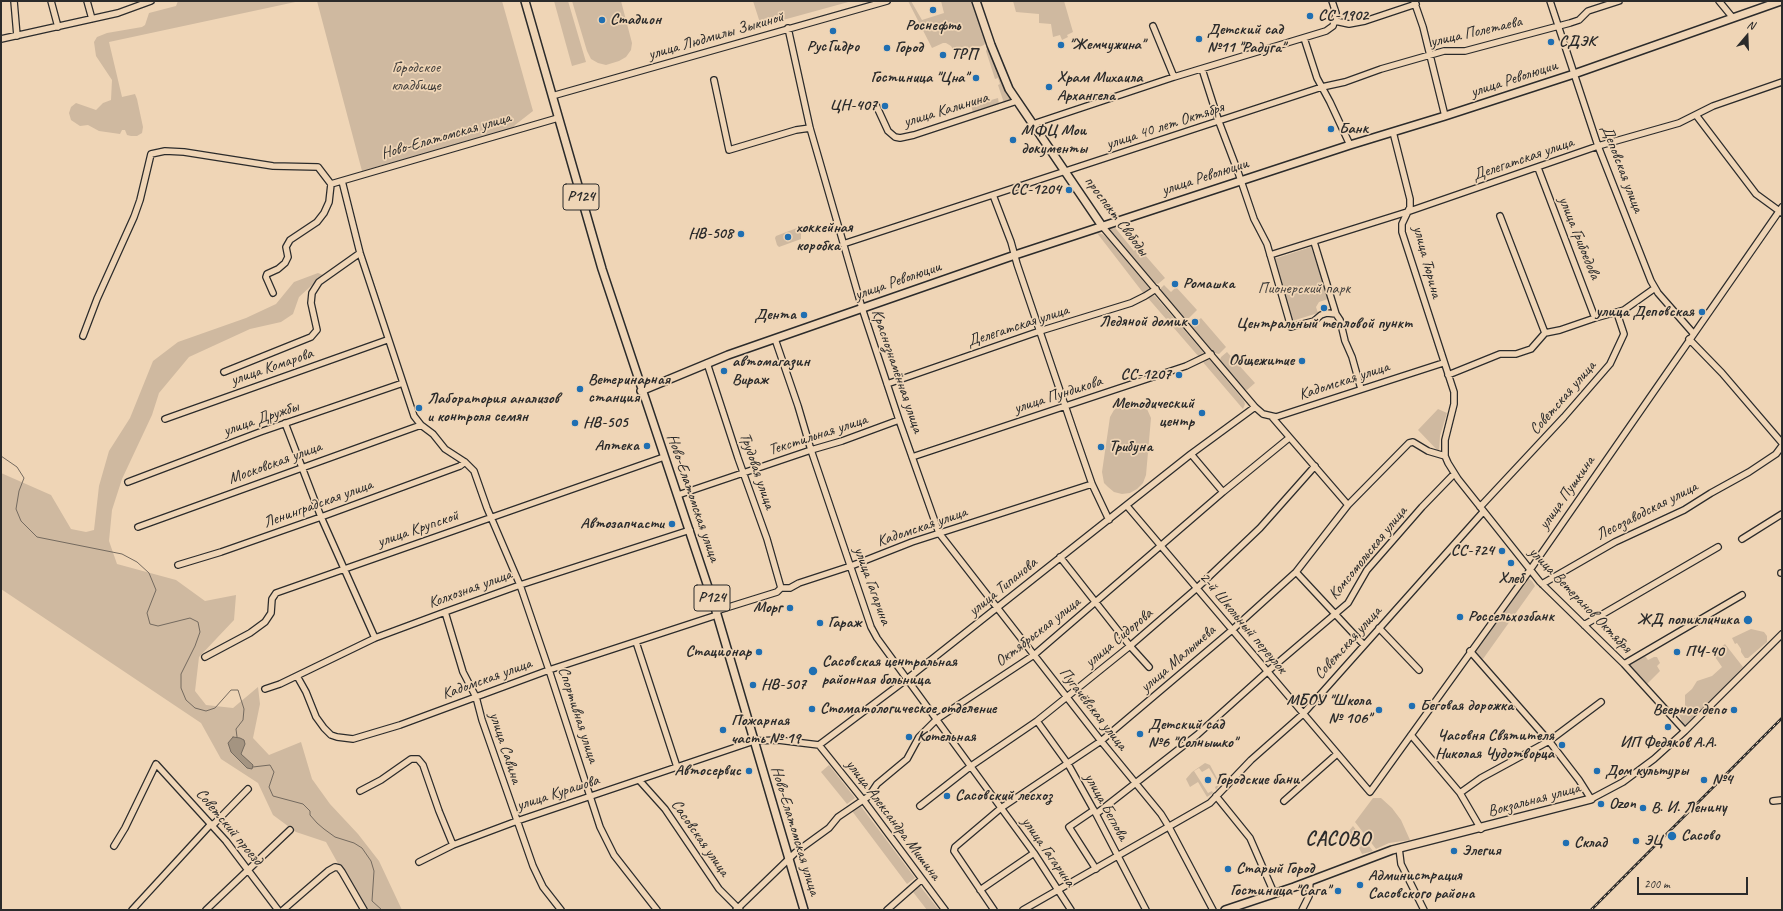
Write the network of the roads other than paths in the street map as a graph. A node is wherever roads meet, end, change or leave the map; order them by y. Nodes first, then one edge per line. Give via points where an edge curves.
1 (14, 1) edge
2 (51, 1) edge
3 (87, 1) edge
4 (152, 1) edge
5 (525, 1) edge
6 (887, 1) edge
7 (976, 1) edge
8 (1332, 1) edge
9 (1550, 1) edge
10 (1619, 1) edge
11 (1719, 1) edge
12 (1781, 1) edge
13 (1415, 2) edge
14 (1733, 18) junction
15 (92, 19) junction
16 (1335, 21) junction
17 (1558, 25) junction
18 (58, 26) junction
19 (1153, 26) dead end
20 (788, 28) junction
21 (17, 36) junction
22 (1304, 38) junction
23 (1, 39) edge
24 (1430, 55) junction
25 (1202, 69) junction
26 (1381, 69) joint
27 (1574, 74) junction
28 (1174, 78) junction
29 (714, 80) dead end
30 (1782, 82) edge
31 (1322, 87) junction
32 (552, 96) junction
33 (1017, 101) junction
34 (876, 105) dead end
35 (1696, 115) junction
36 (1445, 116) junction
37 (558, 118) junction
38 (1219, 122) junction
39 (1033, 124) junction
40 (810, 128) junction
41 (1393, 132) junction
42 (1350, 145) junction
43 (1598, 146) junction
44 (1538, 168) junction
45 (1066, 172) junction
46 (1241, 180) junction
47 (342, 181) junction
48 (331, 184) junction
49 (993, 195) junction
50 (1781, 210) edge
51 (1407, 212) junction
52 (1500, 216) dead end
53 (1102, 226) junction
54 (1314, 242) junction
55 (843, 244) junction
56 (360, 254) junction
57 (1015, 255) junction
58 (1270, 255) junction
59 (1655, 288) junction
60 (1156, 289) junction
61 (273, 293) dead end
62 (862, 308) junction
63 (1616, 313) junction
64 (1336, 314) junction
65 (1595, 318) junction
66 (1040, 331) junction
67 (1545, 333) junction
68 (1693, 333) junction
69 (83, 336) dead end
70 (775, 339) junction
71 (1689, 339) junction
72 (387, 340) junction
73 (1211, 354) junction
74 (707, 363) junction
75 (1444, 363) junction
76 (224, 372) dead end
77 (1448, 375) junction
78 (404, 383) junction
79 (886, 384) junction
80 (1361, 389) junction
81 (642, 391) junction
82 (1065, 406) junction
83 (1255, 407) junction
84 (1272, 417) junction
85 (165, 419) dead end
86 (899, 420) junction
87 (285, 423) junction
88 (421, 425) junction
89 (1290, 438) junction
90 (1782, 443) edge
91 (1782, 446) edge
92 (811, 450) junction
93 (1191, 454) junction
94 (1445, 456) junction
95 (664, 457) junction
96 (912, 457) junction
97 (465, 462) junction
98 (1315, 466) junction
99 (302, 467) junction
100 (744, 473) junction
101 (1454, 474) junction
102 (128, 482) dead end
103 (1092, 484) junction
104 (1224, 492) junction
105 (678, 495) junction
106 (1348, 505) junction
107 (1127, 506) junction
108 (1482, 510) junction
109 (1782, 514) edge
110 (321, 517) junction
111 (492, 517) junction
112 (1109, 520) junction
113 (138, 527) dead end
114 (690, 530) junction
115 (940, 533) junction
116 (1742, 539) dead end
117 (1161, 546) junction
118 (1718, 547) dead end
119 (1060, 557) junction
120 (178, 565) dead end
121 (850, 566) junction
122 (344, 568) junction
123 (1530, 570) junction
124 (1296, 572) junction
125 (1542, 584) junction
126 (520, 585) junction
127 (781, 588) junction
128 (1197, 588) junction
129 (1742, 595) dead end
130 (1096, 602) junction
131 (997, 608) junction
132 (445, 612) junction
133 (716, 613) junction
134 (1335, 615) junction
135 (1584, 625) junction
136 (1379, 628) junction
137 (1232, 630) junction
138 (1782, 634) edge
139 (375, 638) junction
140 (636, 642) junction
141 (1364, 645) junction
142 (1130, 646) junction
143 (1470, 651) junction
144 (1034, 655) junction
145 (205, 657) dead end
146 (1624, 664) junction
147 (1150, 667) dead end
148 (549, 670) junction
149 (1419, 670) dead end
150 (1267, 672) junction
151 (297, 676) junction
152 (907, 679) junction
153 (265, 689) dead end
154 (476, 697) junction
155 (1068, 698) junction
156 (1601, 702) dead end
157 (1303, 714) junction
158 (937, 719) junction
159 (1037, 721) junction
160 (1685, 731) junction
161 (1411, 735) junction
162 (754, 741) junction
163 (1101, 741) junction
164 (1549, 742) junction
165 (819, 745) junction
166 (1337, 754) junction
167 (1068, 764) junction
168 (677, 766) junction
169 (971, 766) junction
170 (639, 780) junction
171 (1136, 783) junction
172 (248, 789) dead end
173 (360, 791) dead end
174 (1370, 792) joint
175 (1460, 793) junction
176 (590, 796) junction
177 (1216, 796) junction
178 (1591, 800) junction
179 (1773, 800) dead end
180 (1782, 800) edge
181 (864, 801) junction
182 (1284, 802) dead end
183 (920, 806) dead end
184 (1001, 808) junction
185 (1095, 812) junction
186 (517, 821) junction
187 (211, 825) junction
188 (1169, 827) junction
189 (1481, 829) junction
190 (290, 830) dead end
191 (453, 845) junction
192 (114, 846) dead end
193 (1399, 848) junction
194 (1034, 853) junction
195 (1118, 856) junction
196 (789, 859) junction
197 (419, 862) dead end
198 (247, 869) junction
199 (1096, 869) junction
200 (922, 880) junction
201 (1310, 881) junction
202 (980, 890) junction
203 (1059, 890) junction
204 (1274, 894) junction
205 (738, 909) edge
206 (132, 910) edge
207 (206, 910) edge
208 (278, 910) edge
209 (283, 910) edge
210 (364, 910) edge
211 (561, 910) edge
212 (657, 910) edge
213 (804, 910) edge
214 (887, 910) edge
215 (945, 910) edge
216 (994, 910) edge
217 (1022, 910) edge
218 (1071, 910) edge
219 (1146, 910) edge
220 (1213, 910) edge
221 (1225, 910) edge
222 (1302, 910) edge
223 (1424, 910) edge

1 - 21 street
2 - 18 street
3 - 15 street
4 - 15 street
5 - 32 main road, Ново-Елатомская улица / Р124
6 - 20 street, улица Людмилы Зыкиной
7 - 33 main road, проспект Свободы via 1003,76
8 - 16 street via 1336,13
9 - 17 street, Деповская улица
10 - 17 street, улица Полетаева via 1588,11 1579,20
11 - 14 street
12 - 14 main road, улица Революции
13 - 16 street via 1365,21 1349,24
13 - 24 street
14 - 27 main road, улица Революции
15 - 18 street
16 - 22 street via 1329,30
17 - 24 street, улица Полетаева via 1464,51 1444,51
17 - 27 street, Деповская улица
18 - 21 street
19 - 28 street
20 - 32 street, улица Людмилы Зыкиной
20 - 40 street, Краснознамённая улица
21 - 23 street
22 - 25 street
22 - 31 street
24 - 26 street, улица Полетаева
24 - 36 street
25 - 28 street
25 - 38 street
26 - 31 street, улица 40 лет Октября
27 - 36 main road, улица Революции
27 - 43 street, Деповская улица
28 - 39 street
29 - 40 street via 729,150
30 - 35 street, Делегатская улица via 1713,106
31 - 38 street, улица 40 лет Октября
31 - 42 street
32 - 37 main road, Ново-Елатомская улица / Р124
33 - 34 street, улица Калинина via 900,138 888,131
33 - 39 main road, проспект Свободы
35 - 43 street, Делегатская улица via 1679,123
35 - 50 street via 1756,194
36 - 41 main road, улица Революции
37 - 47 street, Ново-Елатомская улица
37 - 81 main road, Ново-Елатомская улица / Р124 via 602,269
38 - 45 street, улица 40 лет Октября
38 - 46 street
39 - 45 main road, проспект Свободы
40 - 55 street, Краснознамённая улица
41 - 42 main road, улица Революции
41 - 51 street, улица Тюрина via 1410,199
42 - 46 main road, улица Революции
43 - 44 street, Делегатская улица
43 - 59 street, Деповская улица
44 - 51 street, Делегатская улица
44 - 65 street, улица Грибоедова
45 - 49 street, улица 40 лет Октября
45 - 53 main road, проспект Свободы
46 - 53 main road, улица Революции
46 - 58 street
47 - 48 street, Ново-Елатомская улица
47 - 56 street
48 - 61 street via 330,202 324,213 317,222 290,240 286,247 288,257 285,262 266,277
48 - 69 street via 318,166 273,166 184,152 151,154 134,217
49 - 55 street, улица 40 лет Октября
49 - 57 street
50 - 68 street, улица Пушкина
51 - 54 street, Делегатская улица
51 - 75 street, улица Тюрина via 1402,224 1403,236
52 - 67 street
53 - 57 main road, улица Революции
53 - 60 street, проспект Свободы
54 - 58 street, Делегатская улица
54 - 64 street
55 - 62 street, Краснознамённая улица
56 - 72 street
56 - 76 street, улица Комарова via 319,282 312,292 311,303 317,330 311,337
57 - 62 main road, улица Революции
57 - 66 street
58 - 64 street via 1291,327 1314,321 1327,313
59 - 63 street
59 - 68 street, Деповская улица
60 - 66 street, Делегатская улица via 1130,303
60 - 73 street, проспект Свободы
62 - 70 main road, улица Революции
62 - 79 street, Краснознамённая улица
63 - 65 street
63 - 108 street, Советская улица via 1624,334 1610,364
64 - 80 street
65 - 67 street
66 - 79 street, Делегатская улица
66 - 82 street
67 - 77 street via 1531,349 1516,354 1500,354
68 - 71 street, улица Пушкина
70 - 74 main road, улица Революции
70 - 92 street, улица Гагарина
71 - 90 street
71 - 123 street, улица Пушкина
72 - 78 street
72 - 85 street, улица Комарова
73 - 82 street, улица Пундикова via 1186,366
73 - 83 street, проспект Свободы
74 - 81 main road, улица Революции
74 - 100 street, Трудовая улица
75 - 77 street, улица Тюрина
75 - 80 street, Кадомская улица
77 - 94 street, улица Тюрина via 1454,399 1445,440
78 - 87 street, улица Дружбы
78 - 88 street via 414,416
79 - 86 street, Краснознамённая улица
80 - 84 street, Кадомская улица
81 - 95 main road, Ново-Елатомская улица / Р124
82 - 96 street, улица Пундикова
82 - 103 street
83 - 84 street
83 - 93 street, улица Типанова
84 - 89 street
86 - 92 street, Текстильная улица
86 - 96 street, Краснознамённая улица
87 - 99 street
87 - 102 street, улица Дружбы
88 - 97 street via 433,434 445,449
88 - 99 street, Московская улица
89 - 98 street
89 - 104 street, Октябрьская улица
91 - 125 street, Лесозаводская улица via 1776,454 1749,472 1684,510 1620,539
92 - 100 street, Текстильная улица
92 - 121 street, улица Гагарина
93 - 104 street
93 - 107 street, улица Типанова
94 - 101 street, улица Ветеранов Октября
94 - 106 street, улица Малышева via 1409,442
95 - 105 main road, Ново-Елатомская улица / Р124
95 - 111 street, улица Крупской
96 - 115 street, Краснознамённая улица
97 - 110 street, Ленинградская улица
97 - 111 street, Спортивная улица via 474,471
98 - 106 street
98 - 128 street, улица Сидорова via 1260,528
99 - 110 street
99 - 113 street, Московская улица
100 - 105 street, Текстильная улица
100 - 127 street, Трудовая улица
101 - 108 street, улица Ветеранов Октября
101 - 134 street, Комсомольская улица via 1367,570 1350,600
103 - 112 street
103 - 115 street, Кадомская улица
104 - 117 street, Октябрьская улица
105 - 114 main road, Ново-Елатомская улица / Р124
106 - 124 street, улица Малышева
107 - 112 street, улица Типанова
107 - 117 street, 2-й Школьный переулок
108 - 123 street, улица Ветеранов Октября
108 - 136 street, Советская улица
109 - 116 street
110 - 120 street, Ленинградская улица
110 - 122 street
111 - 122 street, улица Крупской
111 - 126 street, Спортивная улица
112 - 119 street, улица Типанова
114 - 126 street, Колхозная улица
114 - 133 main road, Ново-Елатомская улица / Р124
115 - 121 street, Кадомская улица
115 - 131 street, Пугачёвская улица
117 - 128 street, 2-й Школьный переулок
117 - 130 street, Октябрьская улица
118 - 135 street
119 - 130 street
119 - 131 street, улица Типанова
121 - 127 street, Кадомская улица via 790,588
121 - 152 street, улица Гагарина via 874,632
122 - 139 street
122 - 145 street, улица Крупской via 276,593 272,599 271,613 265,622
123 - 125 street, улица Ветеранов Октября
123 - 143 street, улица Пушкина
124 - 134 street
124 - 137 street, улица Малышева
125 - 135 street, улица Ветеранов Октября
126 - 132 street, Колхозная улица
126 - 148 street, Спортивная улица
127 - 133 street, Кадомская улица via 777,592
128 - 137 street, 2-й Школьный переулок
128 - 142 street, улица Сидорова
129 - 146 street
130 - 142 street
130 - 144 street, Октябрьская улица
131 - 144 street, Пугачёвская улица
131 - 152 street, улица Типанова
132 - 139 street, Колхозная улица
132 - 154 street, улица Савина via 463,672
133 - 140 street, Кадомская улица
133 - 162 main road, Ново-Елатомская улица / Р124
134 - 141 street
134 - 150 street, Комсомольская улица
135 - 146 street, улица Ветеранов Октября
136 - 141 street, Советская улица
136 - 149 street
137 - 150 street, 2-й Школьный переулок
137 - 163 street, улица Малышева
138 - 160 street, Вокзальная улица
139 - 151 street, Колхозная улица
140 - 148 street, Кадомская улица
140 - 168 street
141 - 157 street, Советская улица
142 - 147 street
142 - 155 street, улица Сидорова
143 - 161 street, улица Пушкина
143 - 164 street
144 - 155 street, Пугачёвская улица
144 - 158 street, Октябрьская улица
146 - 160 street, улица Ветеранов Октября
148 - 154 street, Кадомская улица
148 - 176 street, Спортивная улица
150 - 157 street, 2-й Школьный переулок
150 - 171 street, Комсомольская улица via 1197,735
151 - 153 street, Колхозная улица
151 - 154 street, Кадомская улица via 320,724 331,735 344,739 353,739 400,725
152 - 158 street, улица Гагарина
152 - 165 street, улица Типанова
154 - 186 street, улица Савина
155 - 159 street, улица Сидорова
155 - 163 street, Пугачёвская улица
156 - 164 street
157 - 166 street, 2-й Школьный переулок
157 - 177 street, Советская улица via 1251,760
158 - 169 street, улица Гагарина
158 - 181 street, Октябрьская улица via 919,736 907,759 881,781
159 - 167 street, улица Беглова
159 - 169 street, улица Сидорова
160 - 178 street, Вокзальная улица via 1633,776
161 - 174 street, улица Пушкина
161 - 175 street
162 - 165 street via 778,740
162 - 168 street, улица Курашова
162 - 196 main road, Ново-Елатомская улица / Р124
163 - 167 street, улица Малышева
163 - 171 street, Пугачёвская улица
164 - 175 street via 1481,778
164 - 178 street via 1579,780
165 - 181 street, улица Александра Мишина
166 - 174 street, 2-й Школьный переулок
166 - 182 street
167 - 184 street, улица Малышева
167 - 185 street, улица Беглова
168 - 170 street, улица Курашова
169 - 183 street, улица Сидорова
169 - 184 street, улица Гагарина
170 - 176 street, улица Курашова
170 - 205 street, Сасовская улица via 665,809 719,889
171 - 185 street, Комсомольская улица
171 - 188 street, Пугачёвская улица
172 - 187 street
173 - 191 street via 381,780 410,759 418,759 423,765 438,811
175 - 189 street
176 - 186 street, улица Курашова
176 - 212 street, Спортивная улица via 606,842
177 - 188 street, Советская улица via 1206,806
177 - 204 street via 1250,838
178 - 189 main road, Вокзальная улица
179 - 180 street
181 - 196 street, Октябрьская улица via 840,814 826,831
181 - 200 street, улица Александра Мишина
184 - 194 street, улица Гагарина
184 - 202 street, улица Малышева via 953,849
185 - 195 street, улица Беглова
185 - 199 street, Комсомольская улица via 1069,827
186 - 191 street, улица Курашова
186 - 211 street, улица Савина via 537,877
187 - 192 street, Советский проезд via 156,764
187 - 198 street, Советский проезд
187 - 206 street
188 - 195 street, Советская улица
188 - 220 street, Пугачёвская улица
189 - 193 main road, Вокзальная улица
190 - 198 street
191 - 197 street, улица Курашова
193 - 201 main road, Вокзальная улица
193 - 223 street via 1401,864
194 - 202 street
194 - 203 street, улица Гагарина
195 - 199 street, Советская улица
195 - 219 street, улица Беглова
196 - 205 street, Октябрьская улица
196 - 213 main road, Ново-Елатомская улица / Р124
198 - 207 street
198 - 208 street, Советский проезд
199 - 203 street, Советская улица
200 - 214 street
200 - 215 street, улица Александра Мишина
201 - 204 main road, Вокзальная улица
201 - 222 street via 1309,896
202 - 216 street
203 - 217 street, Советская улица
203 - 218 street, улица Гагарина
204 - 221 main road, Вокзальная улица
209 - 210 street via 328,871 335,868 342,872

